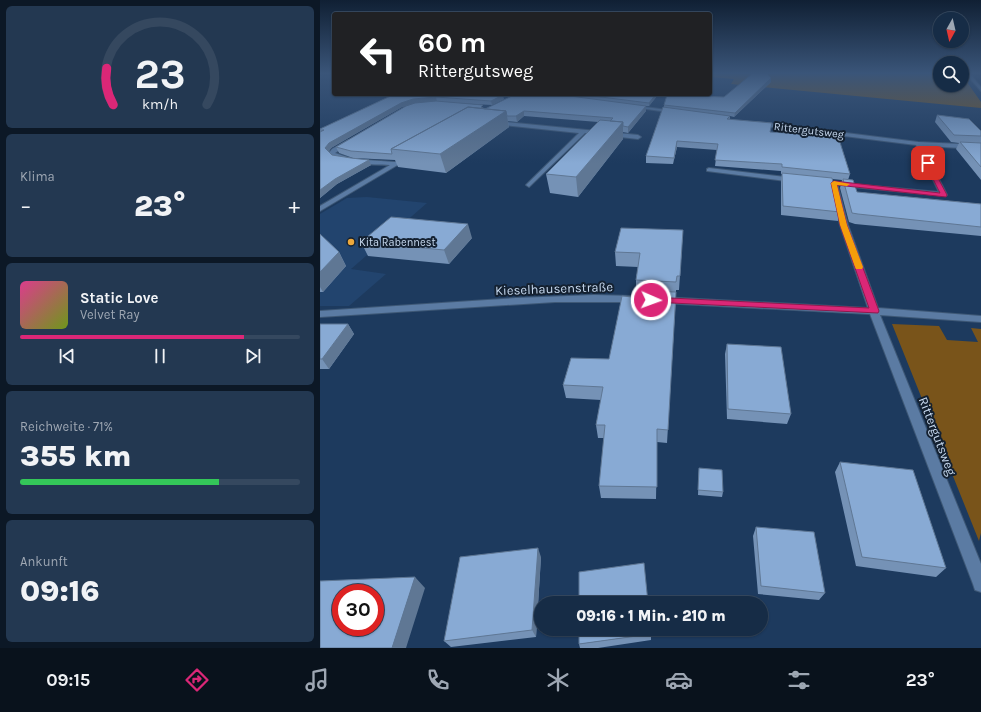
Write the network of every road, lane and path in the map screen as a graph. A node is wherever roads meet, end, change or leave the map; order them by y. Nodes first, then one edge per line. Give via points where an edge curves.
1 (625, 105) edge
2 (678, 113) edge
3 (486, 122) edge
4 (753, 124) edge
5 (583, 132) junction
6 (638, 138) dead end
7 (353, 139) edge
8 (918, 144) junction
9 (981, 147) edge
10 (416, 152) edge
11 (396, 164) junction
12 (709, 170) dead end
13 (802, 180) edge
14 (529, 185) dead end
15 (320, 209) edge
16 (640, 299) edge
17 (654, 300) edge
18 (874, 311) junction
19 (320, 314) edge
20 (981, 319) edge
21 (981, 584) edge

1 - 2 street
3 - 5 street
4 - 8 street, Rittergutsweg
5 - 6 street
5 - 14 street
7 - 11 street via 334,150 332,154 346,159
8 - 9 street
8 - 18 street, Rittergutsweg via 944,195 831,183
10 - 11 street
11 - 15 street
12 - 13 street
16 - 19 street, Kieselhausenstraße via 535,300 377,313
17 - 18 street
18 - 20 street
18 - 21 street, Rittergutsweg

